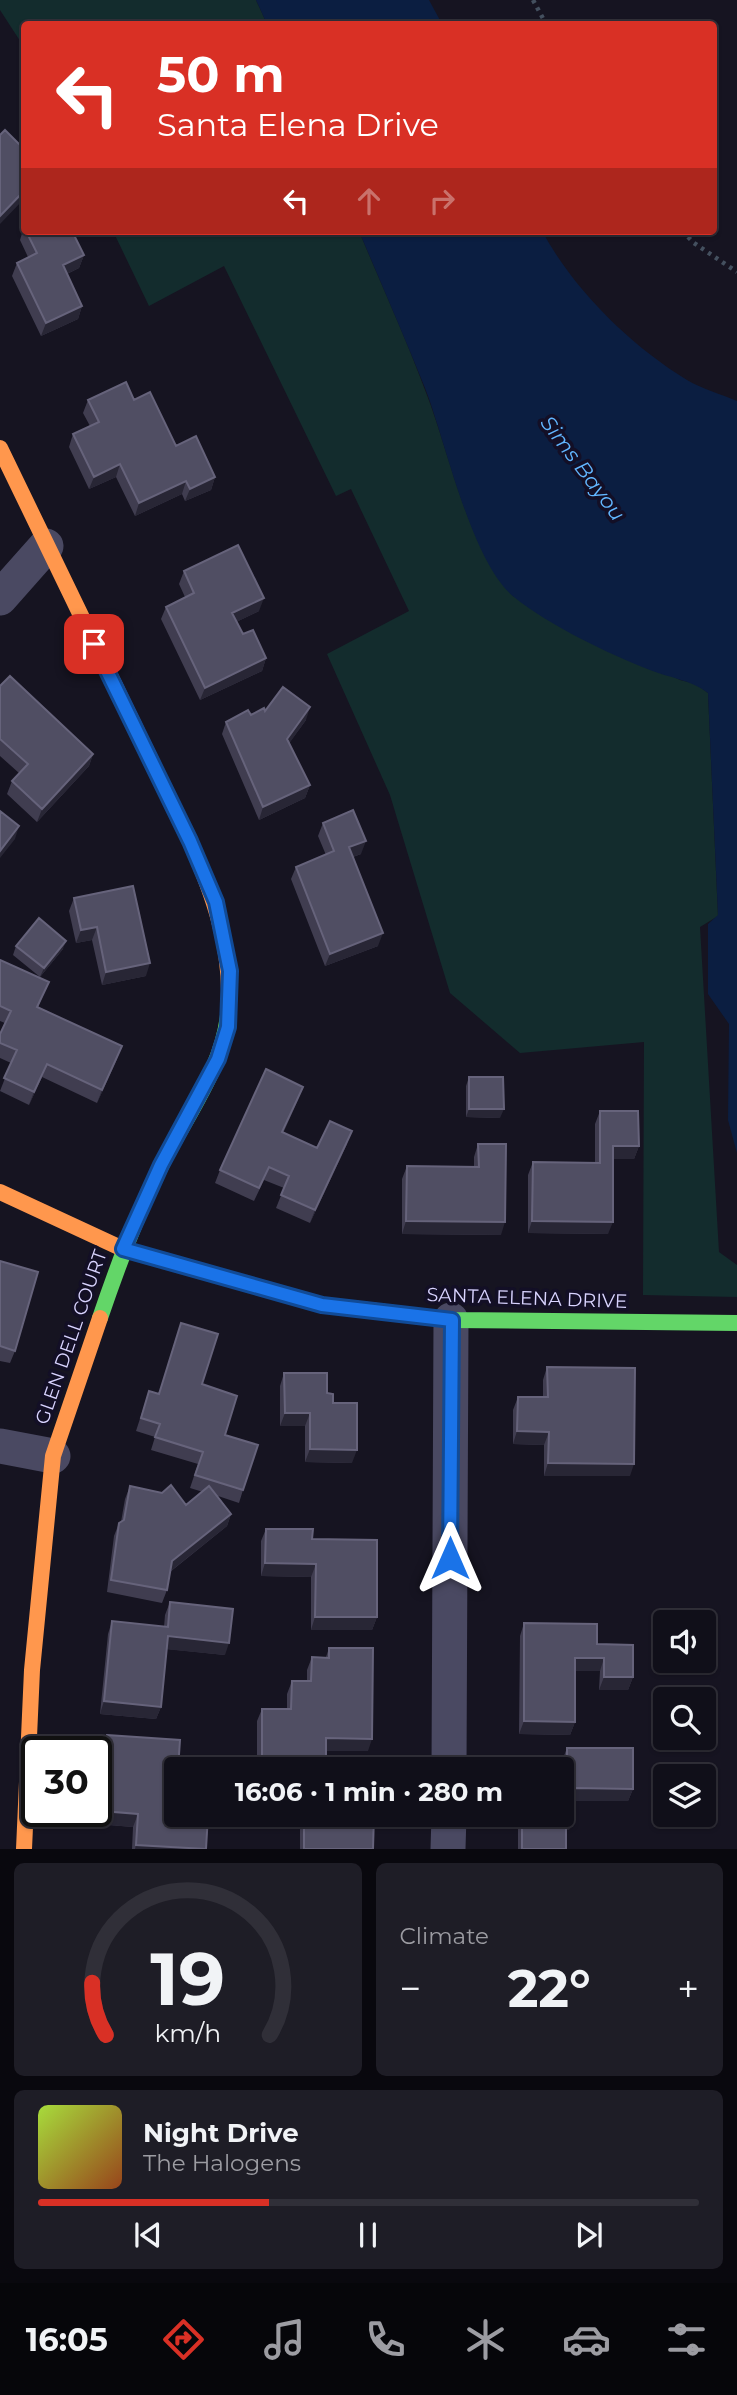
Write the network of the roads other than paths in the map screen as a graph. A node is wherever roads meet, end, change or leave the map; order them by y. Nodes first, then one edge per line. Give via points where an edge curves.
1 (0, 448) edge
2 (46, 546) junction
3 (0, 598) edge
4 (0, 1192) edge
5 (123, 1249) junction
6 (452, 1320) junction
7 (737, 1322) edge
8 (0, 1446) edge
9 (53, 1456) junction
10 (449, 1757) edge
11 (449, 1827) edge
12 (24, 1849) edge
13 (448, 1849) edge

1 - 2 street, GLEN DELL COURT
2 - 3 street
2 - 5 street, GLEN DELL COURT via 190,841 216,902 230,971 228,1027 218,1059 161,1165
4 - 5 street, SANTA ELENA DRIVE
5 - 6 street, SANTA ELENA DRIVE via 322,1305
5 - 9 street, GLEN DELL COURT
6 - 7 street, SANTA ELENA DRIVE
6 - 10 street
8 - 9 street
9 - 12 street, GLEN DELL COURT via 32,1670
11 - 13 street

